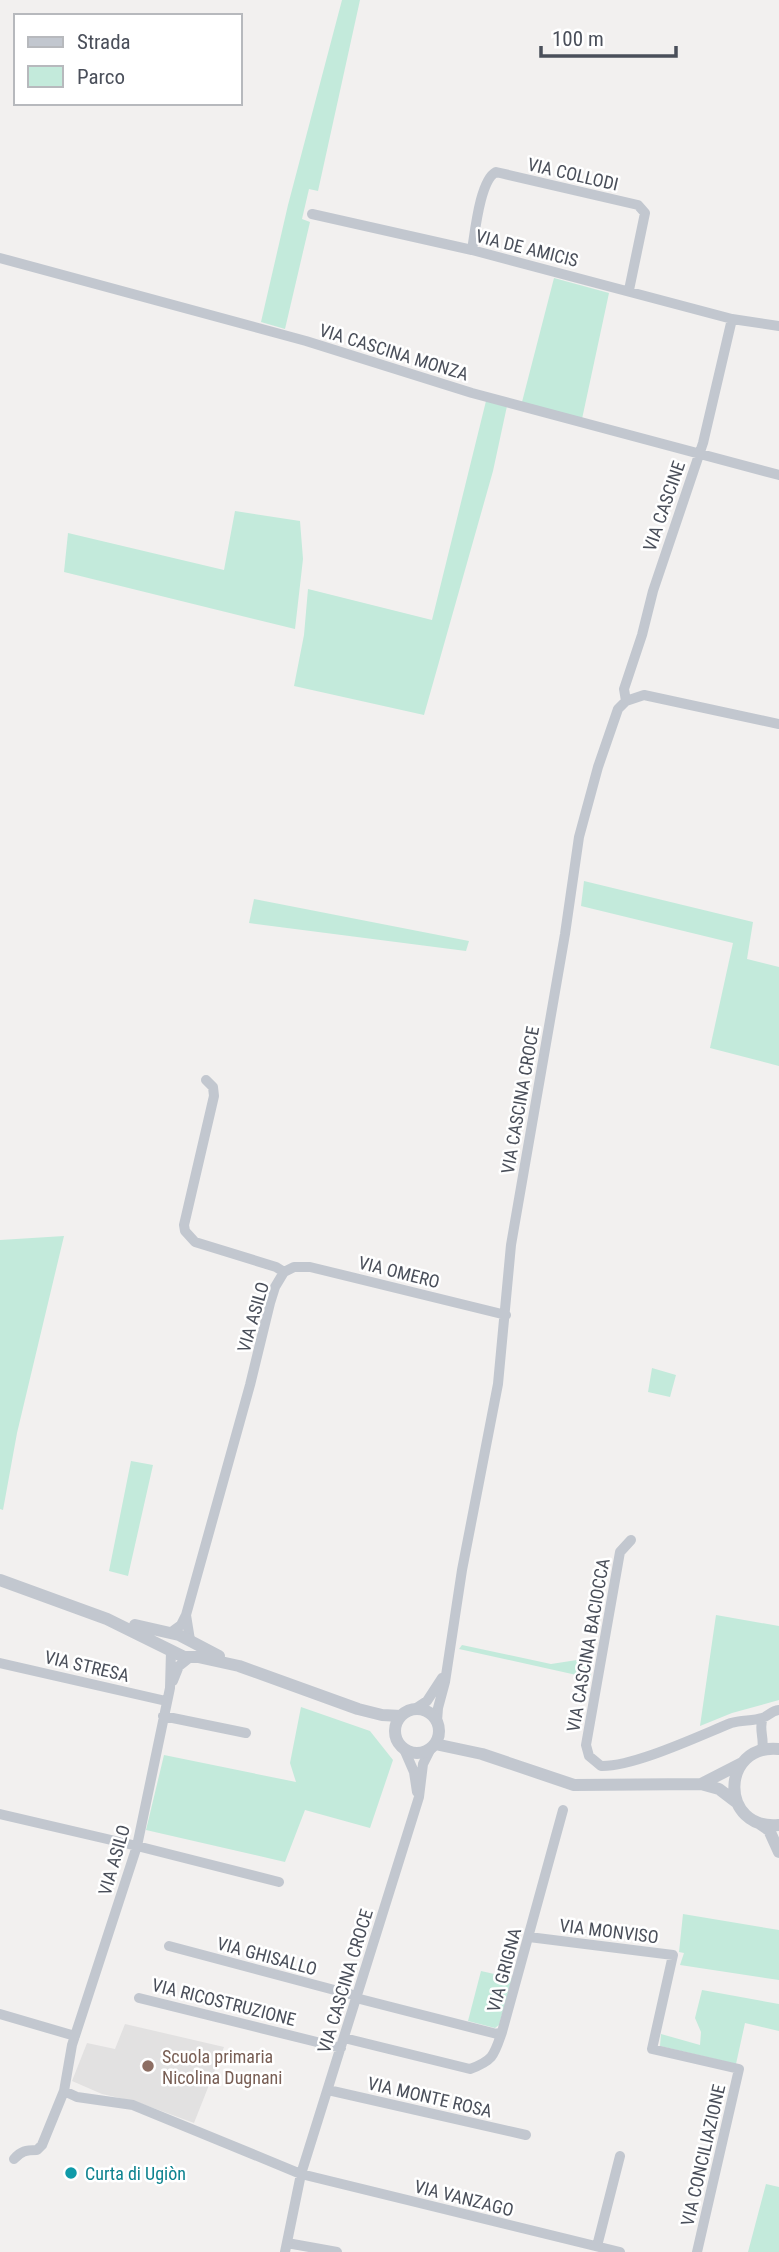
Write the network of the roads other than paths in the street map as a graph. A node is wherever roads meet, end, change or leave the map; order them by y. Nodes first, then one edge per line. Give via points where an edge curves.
1 (312, 214) dead end
2 (472, 250) junction
3 (0, 258) edge
4 (629, 290) junction
5 (732, 319) junction
6 (779, 326) edge
7 (698, 453) junction
8 (779, 475) edge
9 (626, 701) junction
10 (779, 724) edge
11 (206, 1080) dead end
12 (284, 1272) junction
13 (506, 1315) junction
14 (631, 1540) dead end
15 (0, 1580) edge
16 (186, 1615) junction
17 (107, 1619) junction
18 (170, 1633) junction
19 (190, 1640) junction
20 (171, 1651) junction
21 (190, 1658) junction
22 (0, 1663) edge
23 (239, 1666) junction
24 (446, 1668) junction
25 (170, 1688) junction
26 (166, 1701) junction
27 (358, 1709) junction
28 (415, 1709) junction
29 (779, 1710) edge
30 (163, 1716) junction
31 (401, 1716) junction
32 (762, 1723) junction
33 (438, 1724) junction
34 (395, 1732) junction
35 (246, 1733) dead end
36 (432, 1747) junction
37 (404, 1749) junction
38 (779, 1749) edge
39 (762, 1750) junction
40 (482, 1754) junction
41 (743, 1763) junction
42 (701, 1784) junction
43 (419, 1797) junction
44 (736, 1802) junction
45 (563, 1810) dead end
46 (0, 1814) edge
47 (758, 1823) junction
48 (779, 1825) edge
49 (137, 1846) junction
50 (779, 1852) edge
51 (279, 1882) dead end
52 (529, 1937) junction
53 (169, 1946) dead end
54 (357, 1997) junction
55 (139, 1998) dead end
56 (0, 2014) edge
57 (502, 2032) junction
58 (75, 2036) junction
59 (342, 2043) junction
60 (652, 2049) joint
61 (328, 2090) junction
62 (64, 2091) junction
63 (526, 2135) dead end
64 (620, 2156) dead end
65 (14, 2159) dead end
66 (301, 2174) junction
67 (567, 2240) junction
68 (597, 2246) junction
69 (286, 2248) edge
70 (337, 2252) edge
71 (566, 2252) edge
72 (620, 2252) edge
73 (697, 2252) edge

1 - 2 street, VIA DE AMICIS
2 - 4 street, VIA DE AMICIS
2 - 4 street, VIA COLLODI via 485,184 496,172 638,205 645,213
3 - 7 street, VIA CASCINA MONZA
4 - 5 street, VIA DE AMICIS
5 - 6 street, VIA DE AMICIS
5 - 7 street, VIA CASCINE
7 - 8 street, VIA CASCINA MONZA
7 - 9 street, VIA CASCINE via 624,689
9 - 10 street via 644,695
9 - 13 street, VIA CASCINA CROCE via 608,734 579,837 518,1198
11 - 12 street via 214,1087 214,1096 185,1231 195,1242
12 - 13 street, VIA OMERO via 310,1267
12 - 16 street, VIA ASILO via 270,1303
13 - 24 street, VIA CASCINA CROCE via 498,1384
14 - 32 street, VIA CASCINA BACIOCCA via 620,1552 586,1745 589,1756 601,1766 615,1765 748,1719
15 - 17 street
16 - 18 street, VIA ASILO
16 - 19 street, VIA ASILO
17 - 18 street
17 - 20 street
18 - 19 street
19 - 23 street
20 - 21 street
20 - 25 street, VIA ASILO
21 - 23 street
21 - 25 street, VIA ASILO
22 - 26 street, VIA STRESA
23 - 27 street
24 - 28 street, VIA CASCINA CROCE via 436,1690
24 - 33 street, VIA CASCINA CROCE
25 - 26 street, VIA ASILO
26 - 30 street, VIA ASILO
27 - 31 street
27 - 34 street
28 - 31 street
28 - 33 street via 428,1711
29 - 32 street
30 - 35 street
30 - 49 street, VIA ASILO
31 - 34 street
32 - 39 street
33 - 36 street
33 - 40 street via 451,1738
34 - 37 street
36 - 37 street via 417,1753
36 - 40 street
36 - 43 street, VIA CASCINA CROCE via 423,1765
37 - 43 street
38 - 39 street
39 - 41 street
40 - 42 street via 574,1785
41 - 42 street
41 - 44 street via 734,1781
42 - 44 street via 719,1789
43 - 54 street, VIA CASCINA CROCE
44 - 47 street
45 - 52 street, VIA GRIGNA
46 - 49 street
47 - 48 street
47 - 50 street via 769,1830
49 - 51 street
49 - 58 street, VIA ASILO
52 - 57 street, VIA GRIGNA
52 - 60 street, VIA MONVISO via 673,1955
53 - 54 street, VIA GHISALLO
54 - 57 street, VIA GRIGNA
54 - 59 street, VIA CASCINA CROCE
55 - 59 street, VIA RICOSTRUZIONE
56 - 58 street
57 - 59 street, VIA RICOSTRUZIONE via 489,2062 470,2069
58 - 62 street, VIA ASILO
59 - 61 street, VIA CASCINA CROCE
60 - 73 street, VIA CONCILIAZIONE via 739,2070
61 - 63 street, VIA MONTE ROSA
61 - 66 street, VIA CASCINA CROCE
62 - 65 street, VIA ASILO via 42,2145
62 - 66 street, VIA VANZAGO via 132,2105
64 - 68 street
66 - 67 street, VIA VANZAGO
66 - 69 street, VIA CASCINA CROCE
67 - 68 street, VIA VANZAGO
67 - 71 street
68 - 72 street, VIA VANZAGO
69 - 70 street

